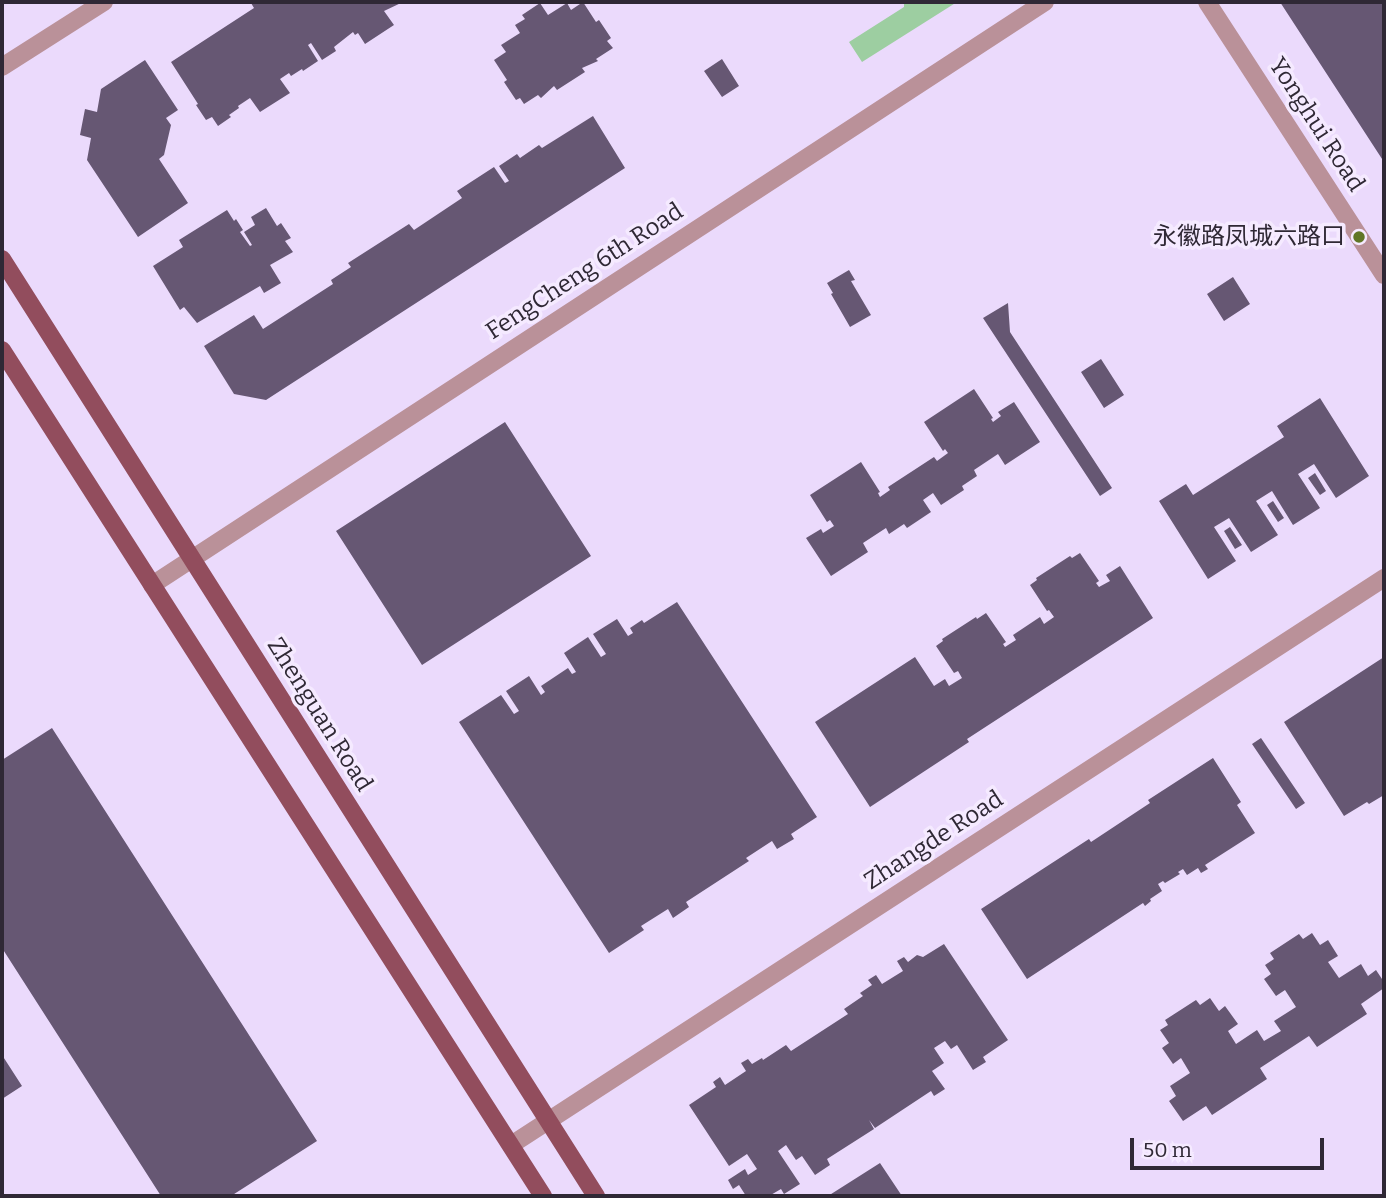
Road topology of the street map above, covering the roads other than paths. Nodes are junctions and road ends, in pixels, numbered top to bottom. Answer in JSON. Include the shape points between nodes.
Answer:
{"nodes":[{"id":1,"x":104,"y":2,"type":"edge"},
{"id":2,"x":1045,"y":2,"type":"edge"},
{"id":3,"x":1207,"y":2,"type":"edge"},
{"id":4,"x":2,"y":67,"type":"edge"},
{"id":5,"x":2,"y":259,"type":"edge"},
{"id":6,"x":1384,"y":275,"type":"edge"},
{"id":7,"x":2,"y":350,"type":"edge"},
{"id":8,"x":190,"y":558,"type":"junction"},
{"id":9,"x":1384,"y":578,"type":"edge"},
{"id":10,"x":152,"y":585,"type":"junction"},
{"id":11,"x":548,"y":1121,"type":"junction"},
{"id":12,"x":511,"y":1145,"type":"junction"},
{"id":13,"x":543,"y":1196,"type":"edge"},
{"id":14,"x":596,"y":1196,"type":"edge"}],
"edges":[{"from":1,"to":4,"type":"street"},
{"from":2,"to":8,"type":"street","name":"FengCheng 6th Road"},
{"from":3,"to":6,"type":"street","name":"Yonghui Road"},
{"from":5,"to":8,"type":"main road","name":"Zhenguan Road"},
{"from":7,"to":10,"type":"main road"},
{"from":8,"to":10,"type":"street","name":"FengCheng 6th Road"},
{"from":8,"to":11,"type":"main road","name":"Zhenguan Road"},
{"from":9,"to":11,"type":"street","name":"Zhangde Road"},
{"from":10,"to":12,"type":"main road"},
{"from":11,"to":12,"type":"street","name":"Zhangde Road"},
{"from":11,"to":14,"type":"main road","name":"Zhenguan Road"},
{"from":12,"to":13,"type":"main road"}]}
